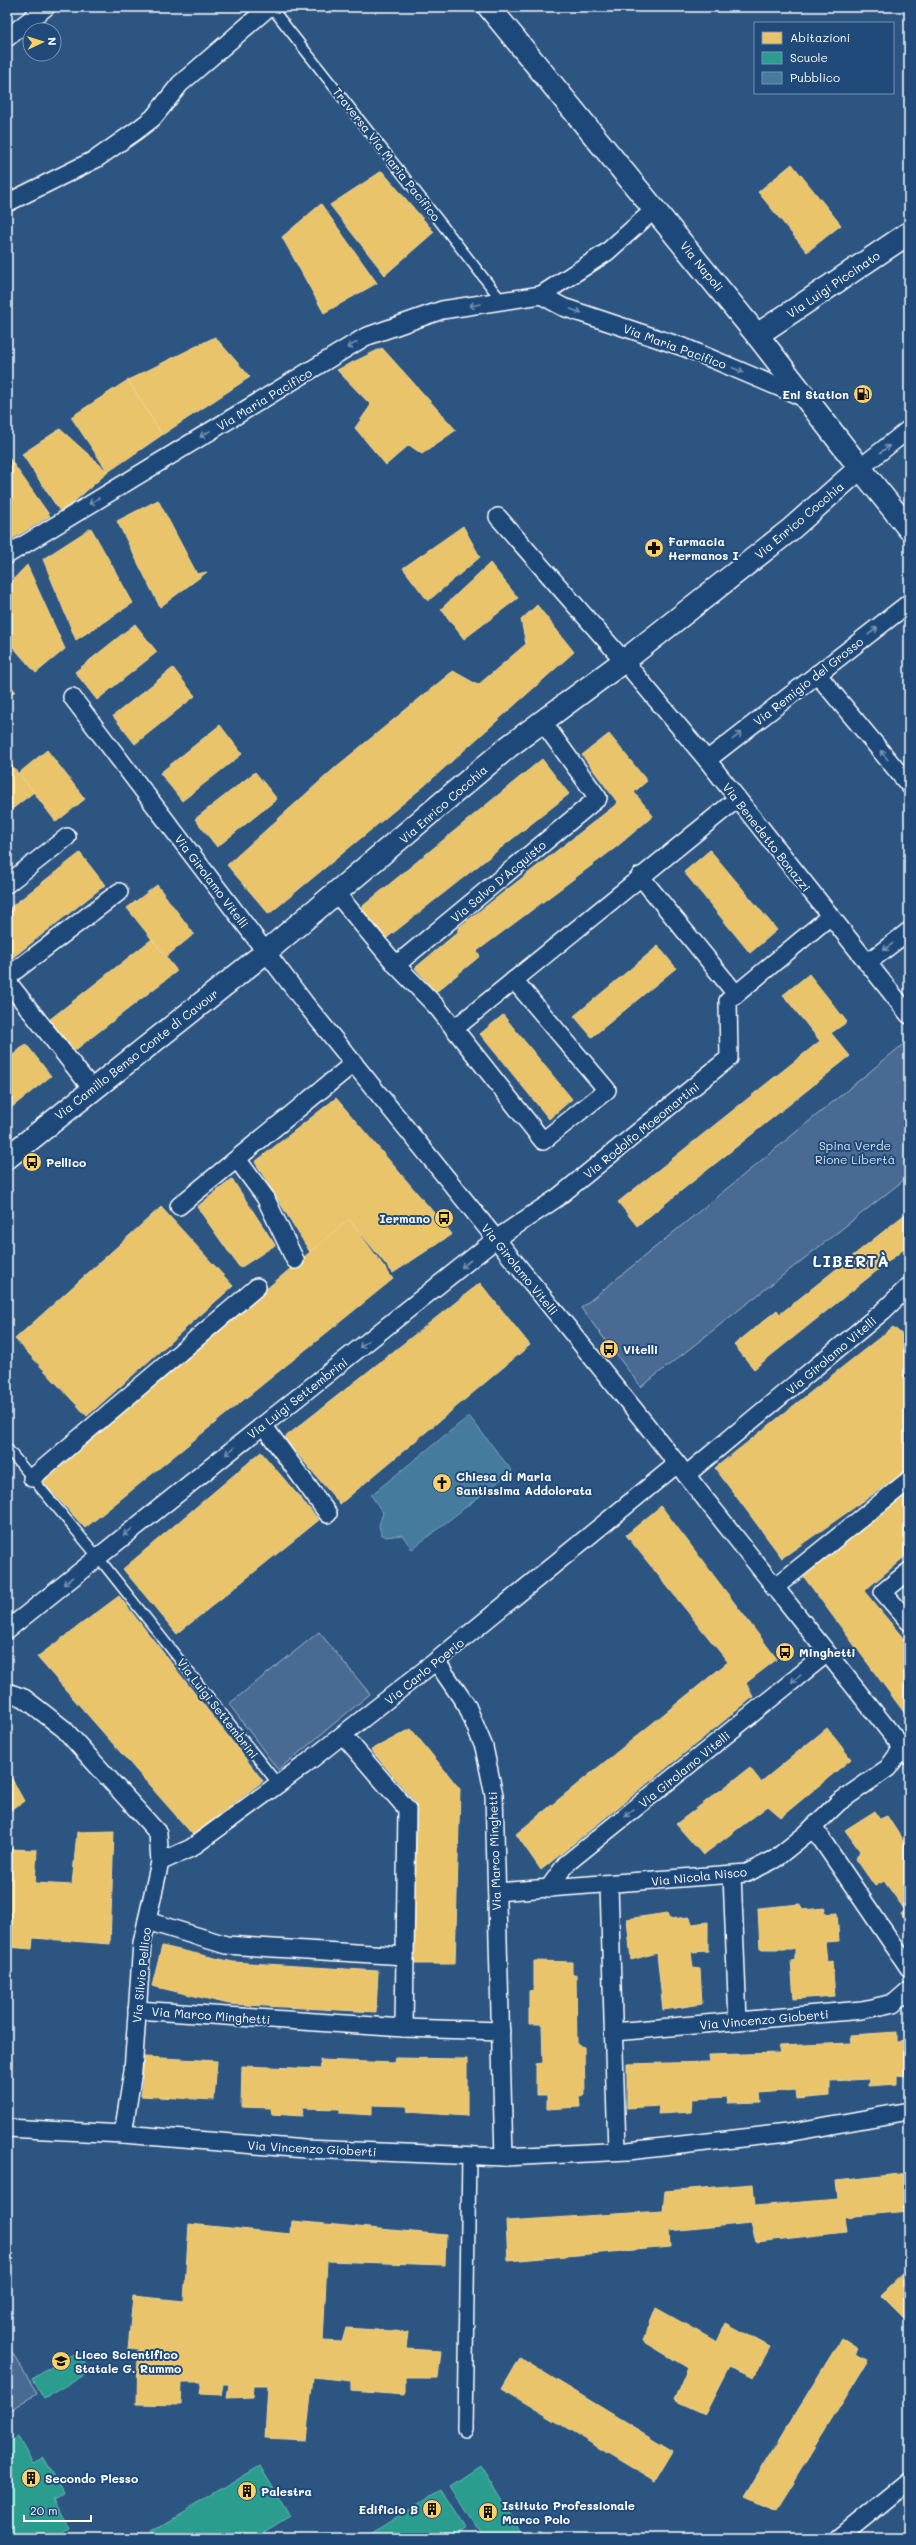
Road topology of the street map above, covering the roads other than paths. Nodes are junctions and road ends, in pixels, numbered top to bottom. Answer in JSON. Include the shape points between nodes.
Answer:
{"nodes":[{"id":1,"x":46,"y":7,"type":"edge"},
{"id":2,"x":270,"y":7,"type":"edge"},
{"id":3,"x":489,"y":7,"type":"edge"},
{"id":4,"x":7,"y":38,"type":"edge"},
{"id":5,"x":7,"y":203,"type":"edge"},
{"id":6,"x":656,"y":209,"type":"junction"},
{"id":7,"x":909,"y":233,"type":"edge"},
{"id":8,"x":541,"y":295,"type":"junction"},
{"id":9,"x":502,"y":301,"type":"junction"},
{"id":10,"x":757,"y":335,"type":"junction"},
{"id":11,"x":808,"y":400,"type":"junction"},
{"id":12,"x":909,"y":429,"type":"edge"},
{"id":13,"x":860,"y":468,"type":"junction"},
{"id":14,"x":498,"y":517,"type":"dead end"},
{"id":15,"x":909,"y":529,"type":"edge"},
{"id":16,"x":7,"y":555,"type":"edge"},
{"id":17,"x":909,"y":603,"type":"edge"},
{"id":18,"x":624,"y":661,"type":"junction"},
{"id":19,"x":817,"y":674,"type":"junction"},
{"id":20,"x":72,"y":697,"type":"dead end"},
{"id":21,"x":542,"y":721,"type":"junction"},
{"id":22,"x":707,"y":760,"type":"junction"},
{"id":23,"x":909,"y":785,"type":"edge"},
{"id":24,"x":737,"y":800,"type":"junction"},
{"id":25,"x":67,"y":837,"type":"dead end"},
{"id":26,"x":640,"y":876,"type":"junction"},
{"id":27,"x":7,"y":884,"type":"edge"},
{"id":28,"x":119,"y":892,"type":"dead end"},
{"id":29,"x":337,"y":894,"type":"junction"},
{"id":30,"x":829,"y":917,"type":"junction"},
{"id":31,"x":909,"y":931,"type":"edge"},
{"id":32,"x":266,"y":952,"type":"junction"},
{"id":33,"x":866,"y":963,"type":"junction"},
{"id":34,"x":396,"y":965,"type":"junction"},
{"id":35,"x":7,"y":977,"type":"edge"},
{"id":36,"x":514,"y":980,"type":"junction"},
{"id":37,"x":7,"y":981,"type":"edge"},
{"id":38,"x":736,"y":994,"type":"junction"},
{"id":39,"x":909,"y":1015,"type":"edge"},
{"id":40,"x":454,"y":1029,"type":"junction"},
{"id":41,"x":354,"y":1063,"type":"junction"},
{"id":42,"x":92,"y":1089,"type":"junction"},
{"id":43,"x":7,"y":1158,"type":"edge"},
{"id":44,"x":236,"y":1159,"type":"junction"},
{"id":45,"x":179,"y":1206,"type":"dead end"},
{"id":46,"x":496,"y":1239,"type":"junction"},
{"id":47,"x":295,"y":1260,"type":"dead end"},
{"id":48,"x":257,"y":1287,"type":"dead end"},
{"id":49,"x":907,"y":1292,"type":"edge"},
{"id":50,"x":262,"y":1425,"type":"junction"},
{"id":51,"x":7,"y":1448,"type":"edge"},
{"id":52,"x":681,"y":1470,"type":"junction"},
{"id":53,"x":32,"y":1478,"type":"junction"},
{"id":54,"x":909,"y":1480,"type":"edge"},
{"id":55,"x":328,"y":1514,"type":"dead end"},
{"id":56,"x":98,"y":1557,"type":"junction"},
{"id":57,"x":909,"y":1571,"type":"edge"},
{"id":58,"x":774,"y":1588,"type":"junction"},
{"id":59,"x":909,"y":1622,"type":"edge"},
{"id":60,"x":7,"y":1630,"type":"edge"},
{"id":61,"x":826,"y":1654,"type":"junction"},
{"id":62,"x":436,"y":1661,"type":"junction"},
{"id":63,"x":7,"y":1692,"type":"edge"},
{"id":64,"x":343,"y":1735,"type":"junction"},
{"id":65,"x":907,"y":1748,"type":"edge"},
{"id":66,"x":278,"y":1784,"type":"junction"},
{"id":67,"x":813,"y":1827,"type":"junction"},
{"id":68,"x":160,"y":1862,"type":"junction"},
{"id":69,"x":732,"y":1875,"type":"junction"},
{"id":70,"x":609,"y":1885,"type":"junction"},
{"id":71,"x":548,"y":1889,"type":"junction"},
{"id":72,"x":497,"y":1892,"type":"junction"},
{"id":73,"x":147,"y":1921,"type":"junction"},
{"id":74,"x":405,"y":1956,"type":"junction"},
{"id":75,"x":909,"y":1968,"type":"edge"},
{"id":76,"x":909,"y":1990,"type":"edge"},
{"id":77,"x":137,"y":2010,"type":"junction"},
{"id":78,"x":738,"y":2021,"type":"junction"},
{"id":79,"x":404,"y":2028,"type":"junction"},
{"id":80,"x":501,"y":2031,"type":"junction"},
{"id":81,"x":614,"y":2032,"type":"junction"},
{"id":82,"x":909,"y":2111,"type":"edge"},
{"id":83,"x":7,"y":2128,"type":"edge"},
{"id":84,"x":123,"y":2134,"type":"junction"},
{"id":85,"x":617,"y":2151,"type":"junction"},
{"id":86,"x":469,"y":2156,"type":"junction"},
{"id":87,"x":504,"y":2157,"type":"junction"},
{"id":88,"x":465,"y":2430,"type":"dead end"},
{"id":89,"x":909,"y":2481,"type":"edge"},
{"id":90,"x":839,"y":2538,"type":"edge"}],
"edges":[{"from":1,"to":4,"type":"street"},
{"from":2,"to":5,"type":"street","name":"Traversa Via Maria Pacifico","via":[[180,84],[153,118],[136,131],[96,159]]},
{"from":2,"to":9,"type":"lane","name":"Traversa Via Maria Pacifico"},
{"from":3,"to":6,"type":"main road","name":"Via Napoli"},
{"from":6,"to":8,"type":"street","name":"Via Maria Pacifico","via":[[607,252]]},
{"from":6,"to":10,"type":"main road","name":"Via Napoli"},
{"from":7,"to":10,"type":"main road","name":"Via Luigi Piccinato"},
{"from":8,"to":9,"type":"street","name":"Via Maria Pacifico"},
{"from":8,"to":11,"type":"street","name":"Via Maria Pacifico","one_way":true,"via":[[563,307],[686,348]]},
{"from":9,"to":16,"type":"street","name":"Via Maria Pacifico","one_way":true,"via":[[442,310],[365,337]]},
{"from":10,"to":11,"type":"main road","name":"Via Napoli"},
{"from":11,"to":13,"type":"main road","name":"Via Napoli"},
{"from":13,"to":12,"type":"street","one_way":true},
{"from":13,"to":15,"type":"main road","name":"Via Napoli"},
{"from":13,"to":18,"type":"main road","name":"Via Enrico Cocchia","via":[[790,530]]},
{"from":14,"to":18,"type":"street"},
{"from":19,"to":17,"type":"street","name":"Via Remigio del Grosso","one_way":true},
{"from":18,"to":21,"type":"main road","name":"Via Enrico Cocchia"},
{"from":18,"to":22,"type":"street","name":"Via Benedetto Bonazzi"},
{"from":22,"to":19,"type":"street","name":"Via Remigio del Grosso","one_way":true},
{"from":23,"to":19,"type":"street","one_way":true},
{"from":20,"to":32,"type":"street","name":"Via Girolamo Vitelli"},
{"from":21,"to":29,"type":"main road","name":"Via Enrico Cocchia"},
{"from":21,"to":34,"type":"street","name":"Via Salvo D'Acquisto","via":[[598,798]]},
{"from":22,"to":24,"type":"street","name":"Via Benedetto Bonazzi"},
{"from":24,"to":26,"type":"street"},
{"from":24,"to":30,"type":"street","name":"Via Benedetto Bonazzi"},
{"from":25,"to":27,"type":"street"},
{"from":26,"to":36,"type":"street"},
{"from":26,"to":38,"type":"street"},
{"from":28,"to":35,"type":"street"},
{"from":29,"to":32,"type":"main road","name":"Via Enrico Cocchia"},
{"from":29,"to":34,"type":"street"},
{"from":30,"to":33,"type":"street","name":"Via Benedetto Bonazzi"},
{"from":30,"to":38,"type":"street","name":"Via Rodolfo Moeomartini"},
{"from":31,"to":33,"type":"street","one_way":true},
{"from":32,"to":41,"type":"street","name":"Via Girolamo Vitelli"},
{"from":32,"to":42,"type":"main road","name":"Via Camillo Benso Conte di Cavour"},
{"from":33,"to":39,"type":"street","name":"Via Benedetto Bonazzi"},
{"from":34,"to":40,"type":"street","via":[[437,1007]]},
{"from":36,"to":40,"type":"street"},
{"from":36,"to":40,"type":"street","via":[[607,1090],[543,1141]]},
{"from":37,"to":42,"type":"street"},
{"from":38,"to":46,"type":"street","name":"Via Rodolfo Moeomartini","via":[[728,1001],[729,1058],[557,1198]]},
{"from":41,"to":44,"type":"street"},
{"from":41,"to":46,"type":"street","name":"Via Girolamo Vitelli"},
{"from":42,"to":43,"type":"main road","name":"Via Camillo Benso Conte di Cavour"},
{"from":44,"to":45,"type":"street"},
{"from":44,"to":47,"type":"street","via":[[265,1197]]},
{"from":46,"to":50,"type":"street","name":"Via Luigi Settembrini","one_way":true},
{"from":46,"to":52,"type":"street","name":"Via Girolamo Vitelli"},
{"from":48,"to":53,"type":"street"},
{"from":49,"to":52,"type":"street","name":"Via Girolamo Vitelli"},
{"from":50,"to":55,"type":"street"},
{"from":50,"to":56,"type":"street","name":"Via Luigi Settembrini","one_way":true},
{"from":51,"to":53,"type":"lane","name":"Via Luigi Settembrini"},
{"from":52,"to":58,"type":"street","name":"Via Girolamo Vitelli"},
{"from":52,"to":62,"type":"street","name":"Via Carlo Poerio"},
{"from":53,"to":56,"type":"lane","name":"Via Luigi Settembrini"},
{"from":54,"to":58,"type":"street"},
{"from":56,"to":60,"type":"street","name":"Via Luigi Settembrini","one_way":true},
{"from":56,"to":66,"type":"lane","name":"Via Luigi Settembrini"},
{"from":57,"to":59,"type":"street","via":[[883,1592]]},
{"from":58,"to":61,"type":"street","name":"Via Girolamo Vitelli"},
{"from":61,"to":65,"type":"street","name":"Via Girolamo Vitelli"},
{"from":61,"to":71,"type":"street","name":"Via Girolamo Vitelli","one_way":true,"via":[[566,1864]]},
{"from":62,"to":64,"type":"street","name":"Via Carlo Poerio"},
{"from":62,"to":72,"type":"street","name":"Via Marco Minghetti","via":[[467,1706],[484,1747],[494,1795]]},
{"from":63,"to":68,"type":"street","name":"Via Silvio Pellico","via":[[24,1698],[64,1729],[158,1833]]},
{"from":64,"to":66,"type":"street","name":"Via Carlo Poerio"},
{"from":64,"to":74,"type":"street","via":[[407,1809]]},
{"from":65,"to":67,"type":"street","name":"Via Nicola Nisco","via":[[888,1768],[839,1802]]},
{"from":66,"to":68,"type":"street","name":"Via Carlo Poerio","via":[[190,1848]]},
{"from":67,"to":69,"type":"street","name":"Via Nicola Nisco","via":[[774,1859],[747,1873]]},
{"from":67,"to":75,"type":"street"},
{"from":68,"to":73,"type":"street","name":"Via Silvio Pellico"},
{"from":69,"to":70,"type":"street","name":"Via Nicola Nisco"},
{"from":69,"to":78,"type":"street"},
{"from":70,"to":71,"type":"street","name":"Via Nicola Nisco"},
{"from":70,"to":81,"type":"street"},
{"from":71,"to":72,"type":"street","name":"Via Nicola Nisco"},
{"from":72,"to":80,"type":"street","name":"Via Marco Minghetti"},
{"from":73,"to":74,"type":"street","via":[[226,1945]]},
{"from":73,"to":77,"type":"street","name":"Via Silvio Pellico","via":[[142,1943]]},
{"from":74,"to":79,"type":"street"},
{"from":76,"to":78,"type":"street","name":"Via Vincenzo Gioberti","via":[[894,2003],[862,2010]]},
{"from":77,"to":79,"type":"street","name":"Via Marco Minghetti"},
{"from":77,"to":84,"type":"street","name":"Via Silvio Pellico","via":[[133,2071]]},
{"from":78,"to":81,"type":"street","name":"Via Vincenzo Gioberti"},
{"from":79,"to":80,"type":"street","name":"Via Marco Minghetti"},
{"from":80,"to":87,"type":"street","name":"Via Marco Minghetti"},
{"from":81,"to":85,"type":"street"},
{"from":82,"to":85,"type":"street","name":"Via Vincenzo Gioberti","via":[[787,2133]]},
{"from":83,"to":84,"type":"street","name":"Via Vincenzo Gioberti"},
{"from":84,"to":86,"type":"street","name":"Via Vincenzo Gioberti","via":[[305,2149]]},
{"from":85,"to":87,"type":"street","name":"Via Vincenzo Gioberti"},
{"from":86,"to":87,"type":"street","name":"Via Vincenzo Gioberti"},
{"from":86,"to":88,"type":"street"},
{"from":89,"to":90,"type":"street"}]}
